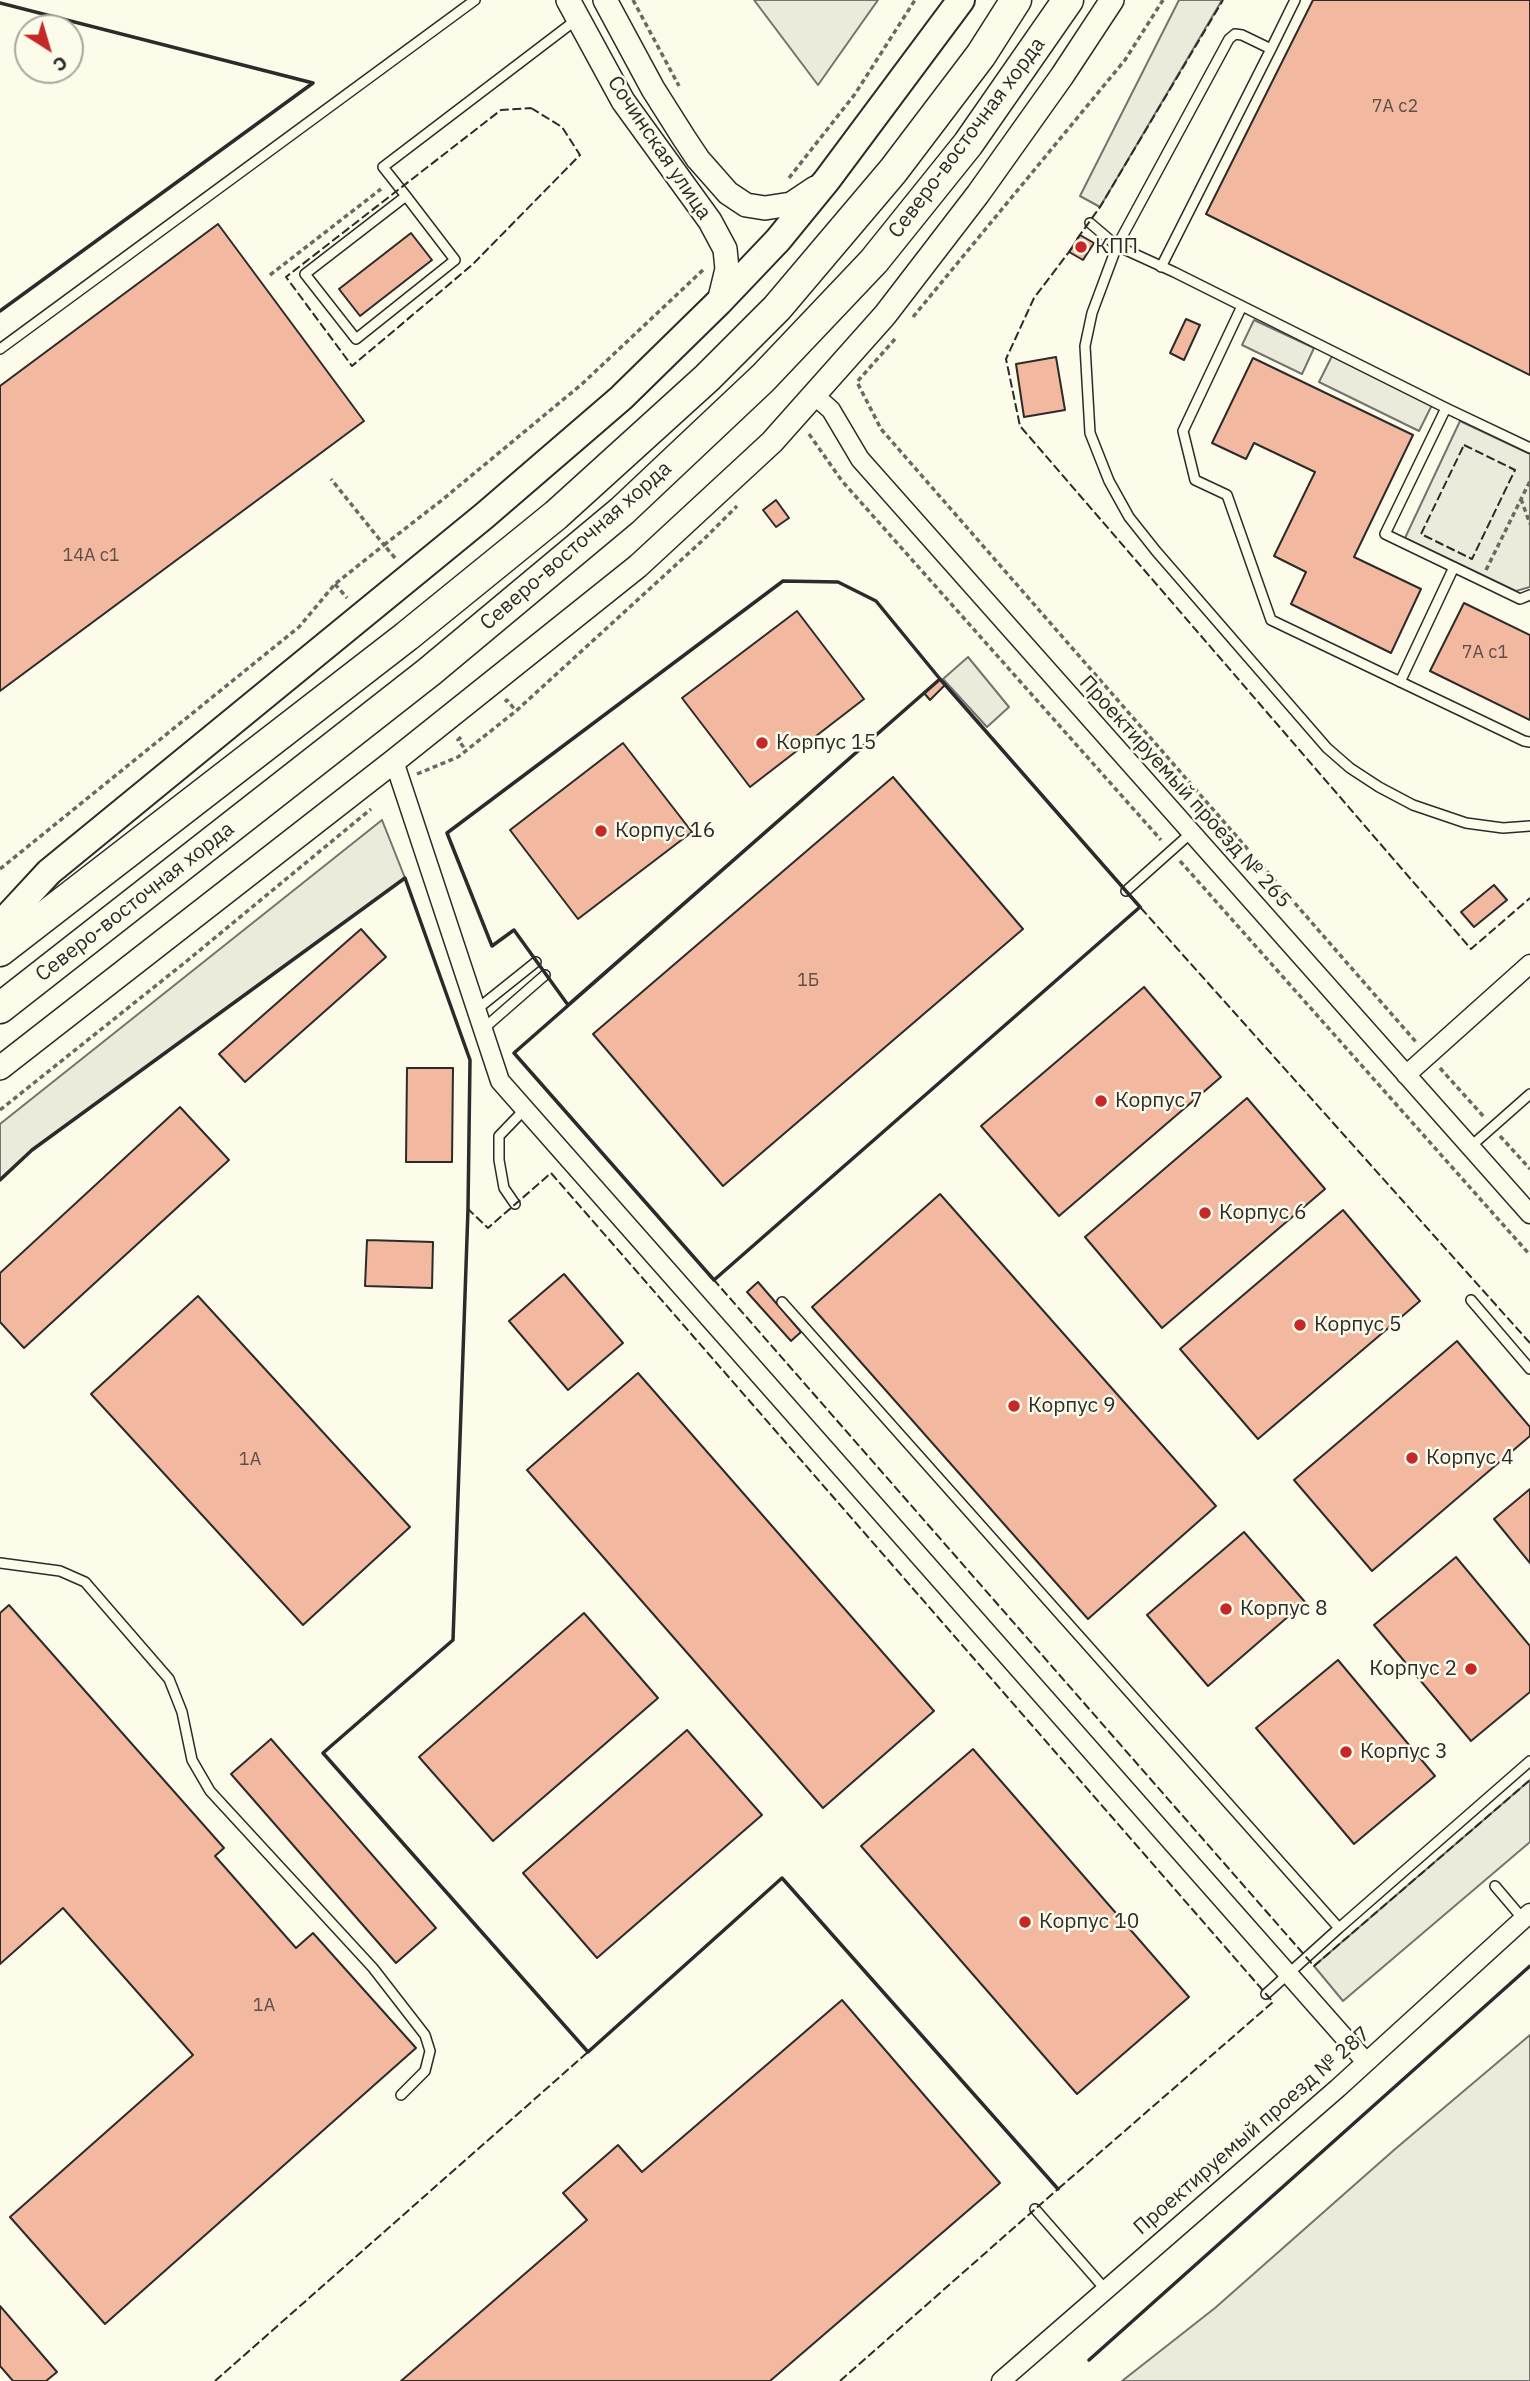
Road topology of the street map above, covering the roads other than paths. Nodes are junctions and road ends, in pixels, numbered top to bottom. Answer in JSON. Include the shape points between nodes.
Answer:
{"nodes":[{"id":1,"x":475,"y":0,"type":"edge"},
{"id":2,"x":605,"y":0,"type":"edge"},
{"id":3,"x":961,"y":0,"type":"edge"},
{"id":4,"x":1016,"y":0,"type":"edge"},
{"id":5,"x":1068,"y":0,"type":"edge"},
{"id":6,"x":1112,"y":0,"type":"edge"},
{"id":7,"x":1295,"y":0,"type":"edge"},
{"id":8,"x":573,"y":10,"type":"edge"},
{"id":9,"x":1271,"y":49,"type":"junction"},
{"id":10,"x":827,"y":180,"type":"junction"},
{"id":11,"x":405,"y":195,"type":"junction"},
{"id":12,"x":1090,"y":223,"type":"dead end"},
{"id":13,"x":1117,"y":246,"type":"junction"},
{"id":14,"x":1161,"y":267,"type":"junction"},
{"id":15,"x":719,"y":302,"type":"junction"},
{"id":16,"x":1242,"y":306,"type":"junction"},
{"id":17,"x":0,"y":349,"type":"edge"},
{"id":18,"x":813,"y":394,"type":"junction"},
{"id":19,"x":1446,"y":408,"type":"junction"},
{"id":20,"x":1530,"y":448,"type":"edge"},
{"id":21,"x":1454,"y":567,"type":"junction"},
{"id":22,"x":1530,"y":595,"type":"edge"},
{"id":23,"x":1400,"y":682,"type":"junction"},
{"id":24,"x":1530,"y":742,"type":"edge"},
{"id":25,"x":394,"y":761,"type":"junction"},
{"id":26,"x":1530,"y":826,"type":"edge"},
{"id":27,"x":1191,"y":833,"type":"junction"},
{"id":28,"x":1126,"y":891,"type":"dead end"},
{"id":29,"x":0,"y":925,"type":"edge"},
{"id":30,"x":0,"y":951,"type":"edge"},
{"id":31,"x":536,"y":961,"type":"dead end"},
{"id":32,"x":1530,"y":964,"type":"edge"},
{"id":33,"x":545,"y":975,"type":"dead end"},
{"id":34,"x":0,"y":1007,"type":"edge"},
{"id":35,"x":476,"y":1010,"type":"junction"},
{"id":36,"x":482,"y":1030,"type":"junction"},
{"id":37,"x":0,"y":1068,"type":"edge"},
{"id":38,"x":1406,"y":1075,"type":"junction"},
{"id":39,"x":1530,"y":1094,"type":"edge"},
{"id":40,"x":524,"y":1109,"type":"junction"},
{"id":41,"x":1470,"y":1147,"type":"junction"},
{"id":42,"x":515,"y":1204,"type":"dead end"},
{"id":43,"x":1530,"y":1214,"type":"edge"},
{"id":44,"x":1471,"y":1300,"type":"dead end"},
{"id":45,"x":782,"y":1302,"type":"dead end"},
{"id":46,"x":1530,"y":1369,"type":"edge"},
{"id":47,"x":0,"y":1563,"type":"edge"},
{"id":48,"x":1530,"y":1761,"type":"edge"},
{"id":49,"x":1494,"y":1886,"type":"dead end"},
{"id":50,"x":1527,"y":1916,"type":"edge"},
{"id":51,"x":1339,"y":1928,"type":"junction"},
{"id":52,"x":1290,"y":1974,"type":"junction"},
{"id":53,"x":1266,"y":1994,"type":"dead end"},
{"id":54,"x":1366,"y":2062,"type":"junction"},
{"id":55,"x":401,"y":2095,"type":"dead end"},
{"id":56,"x":1035,"y":2209,"type":"dead end"},
{"id":57,"x":1105,"y":2289,"type":"junction"},
{"id":58,"x":1001,"y":2381,"type":"edge"}],
"edges":[{"from":1,"to":17,"type":"lane"},
{"from":2,"to":10,"type":"street","name":"Сочинская улица","via":[[653,89],[698,159],[727,193],[746,205],[765,208],[791,204]]},
{"from":3,"to":10,"type":"main road"},
{"from":4,"to":30,"type":"highway","name":"Северо-восточная хорда","via":[[981,55],[893,172],[777,308],[707,378],[556,515],[407,636]]},
{"from":5,"to":34,"type":"highway","name":"Северо-восточная хорда","via":[[968,144],[874,261],[743,397],[622,511],[440,664]]},
{"from":6,"to":18,"type":"street","via":[[978,194],[885,315]]},
{"from":7,"to":9,"type":"lane"},
{"from":8,"to":11,"type":"lane","via":[[383,167]]},
{"from":8,"to":15,"type":"street","name":"Сочинская улица","via":[[623,101],[710,221],[725,249],[727,268]]},
{"from":9,"to":13,"type":"lane","via":[[1242,35],[1229,39]]},
{"from":9,"to":14,"type":"lane"},
{"from":10,"to":15,"type":"main road"},
{"from":11,"to":11,"type":"lane","via":[[455,260],[356,339],[305,274]]},
{"from":12,"to":13,"type":"lane"},
{"from":13,"to":14,"type":"lane"},
{"from":13,"to":26,"type":"lane","via":[[1092,313],[1085,346],[1086,378],[1090,433],[1129,517],[1327,748],[1350,768],[1413,805],[1466,823]]},
{"from":14,"to":16,"type":"lane"},
{"from":15,"to":29,"type":"main road","via":[[621,398],[49,872]]},
{"from":16,"to":19,"type":"lane"},
{"from":16,"to":23,"type":"lane","via":[[1183,431],[1195,480],[1227,495],[1271,620]]},
{"from":18,"to":25,"type":"street","via":[[772,442],[638,566]]},
{"from":18,"to":27,"type":"street","name":"Проектируемый проезд № 265","via":[[831,410],[860,459]]},
{"from":19,"to":20,"type":"lane"},
{"from":19,"to":21,"type":"lane","via":[[1385,534]]},
{"from":21,"to":22,"type":"lane","via":[[1520,599]]},
{"from":21,"to":23,"type":"lane"},
{"from":23,"to":24,"type":"lane"},
{"from":25,"to":35,"type":"street"},
{"from":25,"to":37,"type":"street"},
{"from":27,"to":28,"type":"lane"},
{"from":27,"to":38,"type":"street","name":"Проектируемый проезд № 265"},
{"from":31,"to":35,"type":"lane"},
{"from":32,"to":38,"type":"street"},
{"from":33,"to":36,"type":"lane"},
{"from":35,"to":36,"type":"street"},
{"from":36,"to":40,"type":"street","via":[[500,1081]]},
{"from":38,"to":41,"type":"street","name":"Проектируемый проезд № 265"},
{"from":39,"to":41,"type":"lane"},
{"from":40,"to":42,"type":"lane","via":[[499,1136],[504,1188]]},
{"from":40,"to":52,"type":"street"},
{"from":41,"to":43,"type":"street","name":"Проектируемый проезд № 265"},
{"from":44,"to":46,"type":"lane"},
{"from":45,"to":51,"type":"lane"},
{"from":47,"to":55,"type":"lane","via":[[60,1571],[85,1582],[169,1679],[192,1760],[210,1791],[373,1968],[425,2035],[430,2051],[425,2071]]},
{"from":48,"to":51,"type":"lane"},
{"from":49,"to":50,"type":"lane"},
{"from":50,"to":54,"type":"street","name":"Проектируемый проезд № 287"},
{"from":51,"to":52,"type":"lane"},
{"from":52,"to":53,"type":"lane"},
{"from":52,"to":54,"type":"street"},
{"from":54,"to":57,"type":"street","name":"Проектируемый проезд № 287"},
{"from":56,"to":57,"type":"lane"},
{"from":57,"to":58,"type":"street","name":"Проектируемый проезд № 287"}]}
